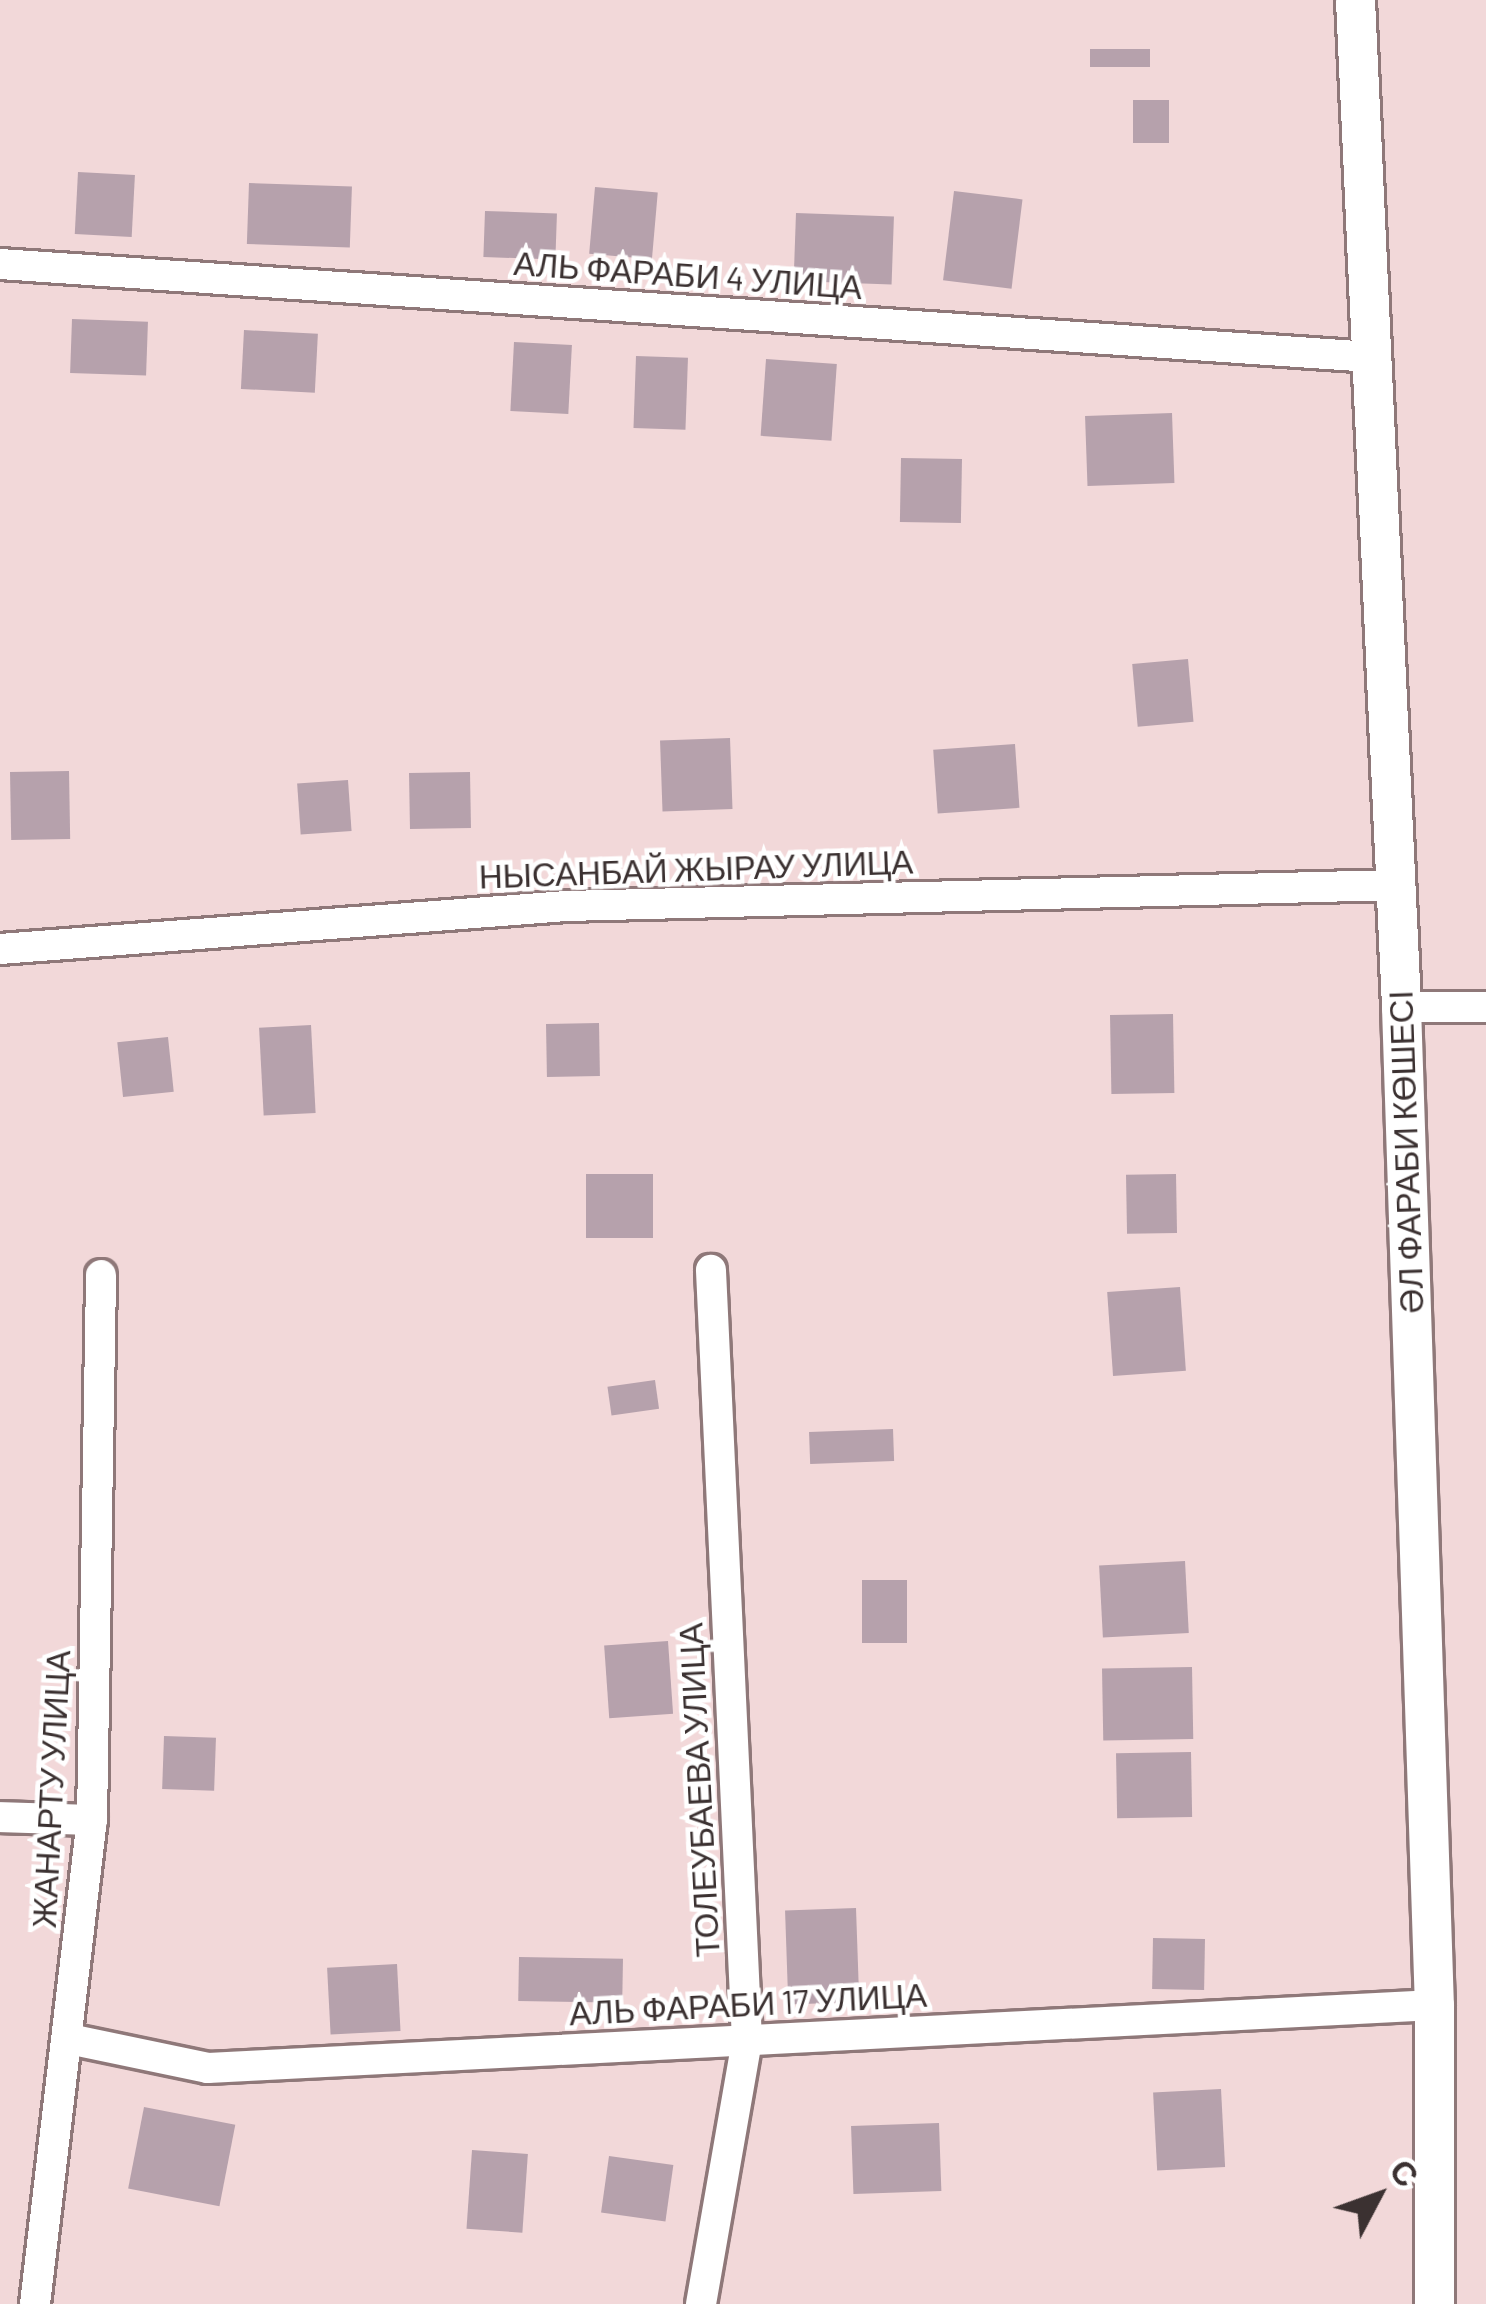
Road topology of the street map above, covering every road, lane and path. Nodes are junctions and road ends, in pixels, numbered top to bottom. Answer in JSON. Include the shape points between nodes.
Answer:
{"nodes":[{"id":1,"x":1355,"y":0,"type":"edge"},
{"id":2,"x":0,"y":264,"type":"edge"},
{"id":3,"x":1372,"y":357,"type":"junction"},
{"id":4,"x":1395,"y":885,"type":"junction"},
{"id":5,"x":0,"y":949,"type":"edge"},
{"id":6,"x":1401,"y":1006,"type":"junction"},
{"id":7,"x":1486,"y":1007,"type":"edge"},
{"id":8,"x":711,"y":1270,"type":"dead end"},
{"id":9,"x":101,"y":1275,"type":"dead end"},
{"id":10,"x":0,"y":1817,"type":"edge"},
{"id":11,"x":92,"y":1820,"type":"junction"},
{"id":12,"x":1434,"y":2005,"type":"junction"},
{"id":13,"x":68,"y":2039,"type":"junction"},
{"id":14,"x":747,"y":2040,"type":"junction"},
{"id":15,"x":35,"y":2304,"type":"edge"},
{"id":16,"x":701,"y":2304,"type":"edge"},
{"id":17,"x":1434,"y":2304,"type":"edge"}],
"edges":[{"from":1,"to":3,"type":"street","name":"ӘЛ ФАРАБИ КӨШЕСІ"},
{"from":2,"to":3,"type":"street","name":"АЛЬ ФАРАБИ 4 УЛИЦА"},
{"from":3,"to":4,"type":"street","name":"ӘЛ ФАРАБИ КӨШЕСІ"},
{"from":4,"to":5,"type":"street","name":"НЫСАНБАЙ ЖЫРАУ УЛИЦА","via":[[568,905]]},
{"from":4,"to":6,"type":"street","name":"ӘЛ ФАРАБИ КӨШЕСІ"},
{"from":6,"to":7,"type":"street"},
{"from":6,"to":12,"type":"street","name":"ӘЛ ФАРАБИ КӨШЕСІ"},
{"from":8,"to":14,"type":"street","name":"ТОЛЕУБАЕВА УЛИЦА"},
{"from":9,"to":11,"type":"street","name":"ЖАНАРТУ УЛИЦА"},
{"from":10,"to":11,"type":"street"},
{"from":11,"to":13,"type":"street","name":"ЖАНАРТУ УЛИЦА"},
{"from":12,"to":14,"type":"street","name":"АЛЬ ФАРАБИ 17 УЛИЦА"},
{"from":12,"to":17,"type":"street","name":"ӘЛ ФАРАБИ КӨШЕСІ"},
{"from":13,"to":14,"type":"street","name":"АЛЬ ФАРАБИ 17 УЛИЦА","via":[[208,2068]]},
{"from":13,"to":15,"type":"street","name":"ЖАНАРТУ УЛИЦА"},
{"from":14,"to":16,"type":"street","name":"ТОЛЕУБАЕВА УЛИЦА"}]}
